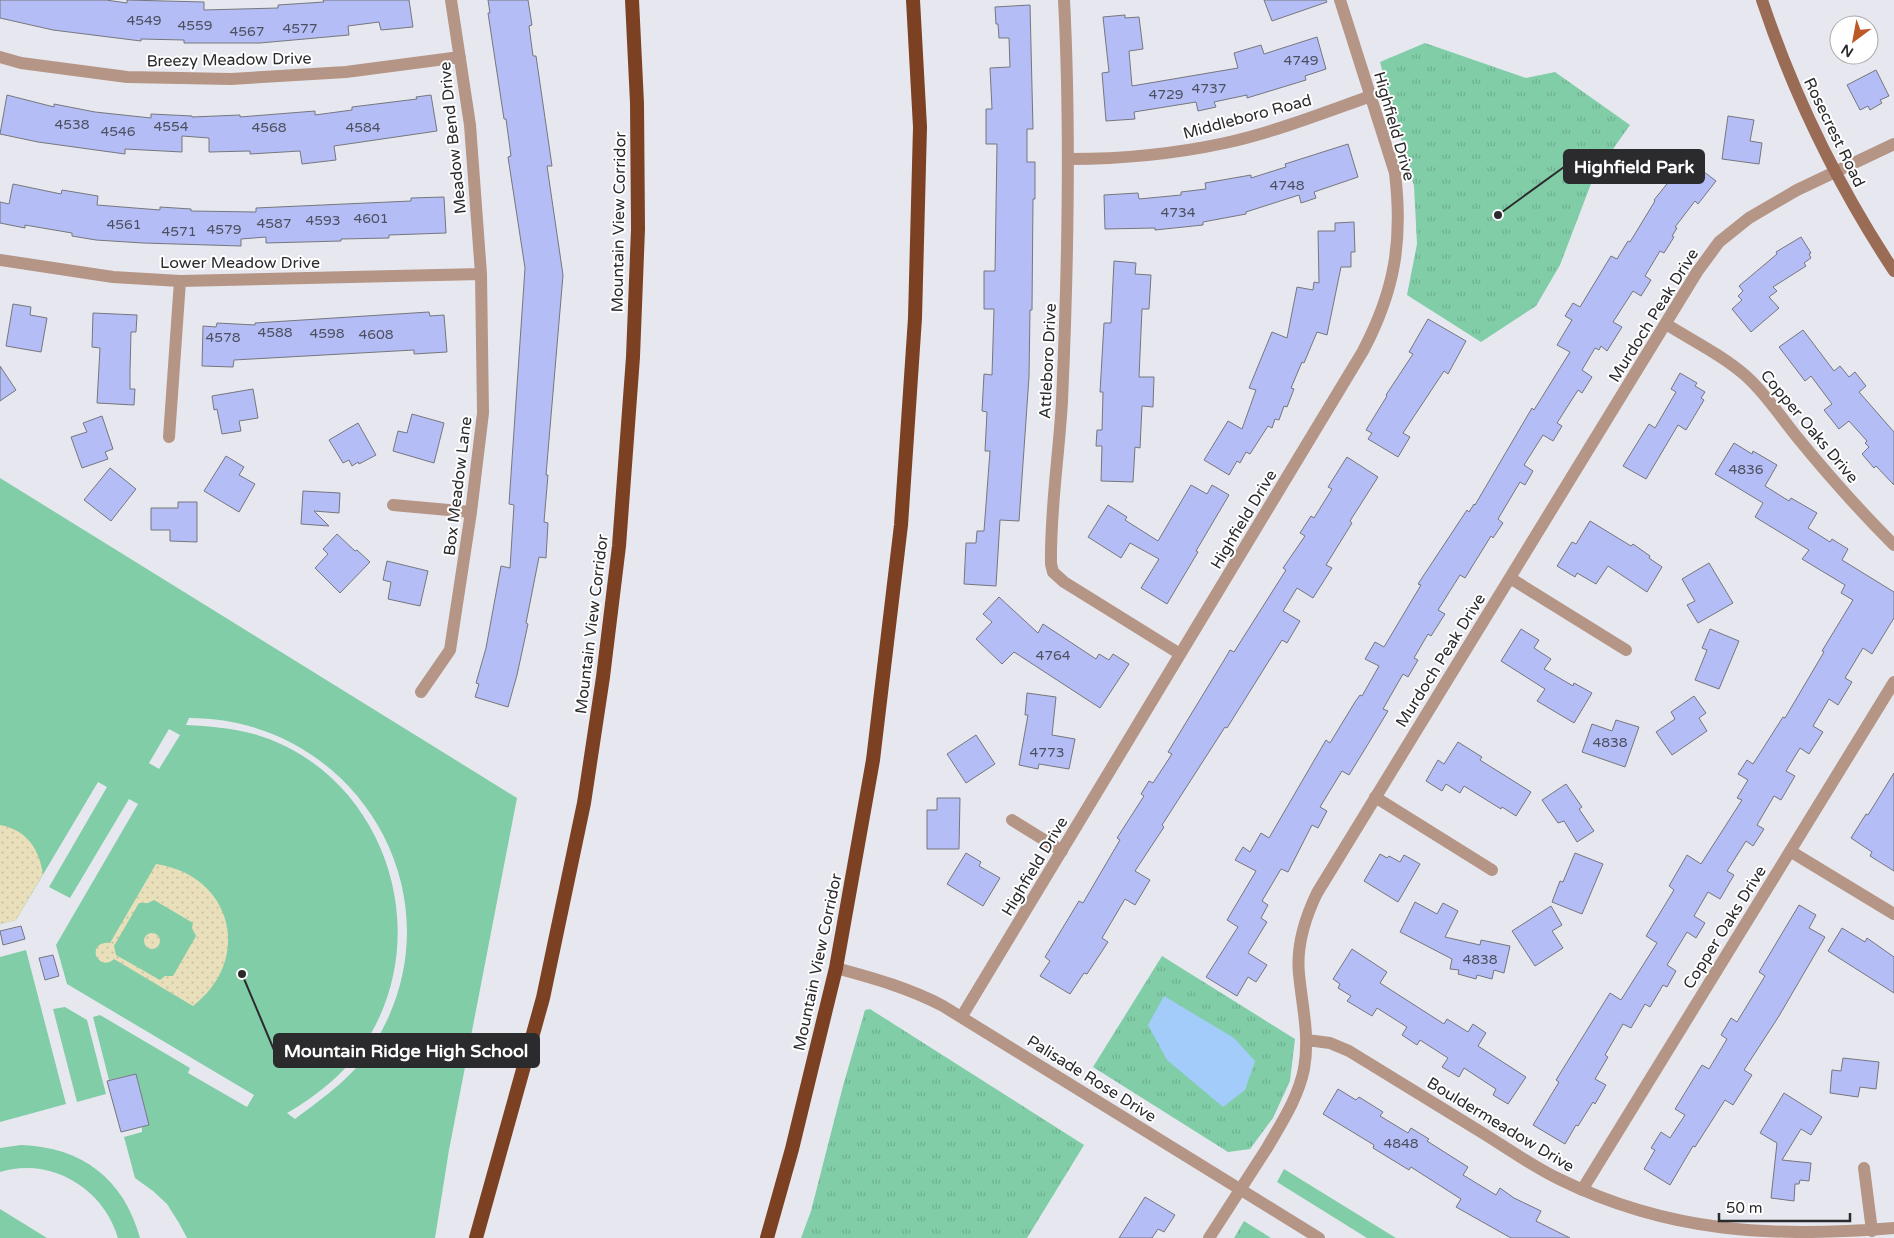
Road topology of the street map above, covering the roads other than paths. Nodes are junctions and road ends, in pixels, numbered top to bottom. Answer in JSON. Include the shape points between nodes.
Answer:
{"nodes":[{"id":1,"x":452,"y":0,"type":"edge"},
{"id":2,"x":632,"y":0,"type":"edge"},
{"id":3,"x":913,"y":0,"type":"edge"},
{"id":4,"x":1064,"y":0,"type":"edge"},
{"id":5,"x":1340,"y":0,"type":"edge"},
{"id":6,"x":1762,"y":0,"type":"edge"},
{"id":7,"x":0,"y":57,"type":"edge"},
{"id":8,"x":460,"y":57,"type":"junction"},
{"id":9,"x":1371,"y":96,"type":"junction"},
{"id":10,"x":1894,"y":144,"type":"edge"},
{"id":11,"x":1069,"y":159,"type":"junction"},
{"id":12,"x":1835,"y":173,"type":"junction"},
{"id":13,"x":0,"y":260,"type":"edge"},
{"id":14,"x":1894,"y":270,"type":"edge"},
{"id":15,"x":481,"y":274,"type":"junction"},
{"id":16,"x":180,"y":281,"type":"junction"},
{"id":17,"x":1666,"y":324,"type":"junction"},
{"id":18,"x":169,"y":437,"type":"dead end"},
{"id":19,"x":393,"y":505,"type":"dead end"},
{"id":20,"x":471,"y":512,"type":"junction"},
{"id":21,"x":1894,"y":545,"type":"edge"},
{"id":22,"x":1510,"y":578,"type":"junction"},
{"id":23,"x":1626,"y":650,"type":"dead end"},
{"id":24,"x":1180,"y":654,"type":"junction"},
{"id":25,"x":1894,"y":682,"type":"edge"},
{"id":26,"x":421,"y":692,"type":"dead end"},
{"id":27,"x":1375,"y":798,"type":"junction"},
{"id":28,"x":1012,"y":820,"type":"dead end"},
{"id":29,"x":1062,"y":851,"type":"junction"},
{"id":30,"x":1790,"y":851,"type":"junction"},
{"id":31,"x":1492,"y":870,"type":"dead end"},
{"id":32,"x":1894,"y":914,"type":"edge"},
{"id":33,"x":836,"y":968,"type":"junction"},
{"id":34,"x":962,"y":1016,"type":"junction"},
{"id":35,"x":1307,"y":1040,"type":"junction"},
{"id":36,"x":1864,"y":1168,"type":"dead end"},
{"id":37,"x":1241,"y":1190,"type":"junction"},
{"id":38,"x":1582,"y":1190,"type":"junction"},
{"id":39,"x":1894,"y":1228,"type":"edge"},
{"id":40,"x":1872,"y":1231,"type":"junction"},
{"id":41,"x":476,"y":1238,"type":"edge"},
{"id":42,"x":767,"y":1238,"type":"edge"},
{"id":43,"x":1209,"y":1238,"type":"edge"},
{"id":44,"x":1319,"y":1238,"type":"edge"}],
"edges":[{"from":1,"to":8,"type":"street","name":"Meadow Bend Drive"},
{"from":2,"to":41,"type":"highway","name":"Mountain View Corridor","via":[[638,219],[633,357],[619,546],[603,677],[584,803],[543,998]]},
{"from":3,"to":33,"type":"highway","name":"Mountain View Corridor","via":[[919,137],[915,318],[901,525],[873,760]]},
{"from":4,"to":11,"type":"street","name":"Attleboro Drive"},
{"from":5,"to":9,"type":"street","name":"Highfield Drive"},
{"from":6,"to":12,"type":"main road","name":"Rosecrest Road","via":[[1789,73]]},
{"from":7,"to":8,"type":"street","name":"Breezy Meadow Drive","via":[[21,63],[127,77],[222,78],[346,72]]},
{"from":8,"to":15,"type":"street","name":"Meadow Bend Drive","via":[[470,125]]},
{"from":9,"to":11,"type":"street","name":"Middleboro Road","via":[[1227,142],[1145,156]]},
{"from":9,"to":24,"type":"street","name":"Highfield Drive","via":[[1395,173],[1398,198],[1397,250],[1386,302],[1363,350]]},
{"from":10,"to":12,"type":"street","name":"Murdoch Peak Drive"},
{"from":11,"to":24,"type":"street","name":"Attleboro Drive","via":[[1061,418],[1051,546],[1053,572]]},
{"from":12,"to":14,"type":"main road","name":"Rosecrest Road"},
{"from":12,"to":17,"type":"street","name":"Murdoch Peak Drive","via":[[1797,190],[1728,234],[1704,262]]},
{"from":13,"to":16,"type":"street","name":"Lower Meadow Drive","via":[[113,277]]},
{"from":15,"to":16,"type":"street","name":"Lower Meadow Drive"},
{"from":15,"to":20,"type":"street","name":"Box Meadow Lane","via":[[483,413]]},
{"from":16,"to":18,"type":"street"},
{"from":17,"to":21,"type":"street","name":"Copper Oaks Drive","via":[[1746,376],[1847,496]]},
{"from":17,"to":22,"type":"street","name":"Murdoch Peak Drive"},
{"from":19,"to":20,"type":"street"},
{"from":20,"to":26,"type":"street","name":"Box Meadow Lane","via":[[450,650]]},
{"from":22,"to":23,"type":"street"},
{"from":22,"to":27,"type":"street","name":"Murdoch Peak Drive"},
{"from":24,"to":29,"type":"street","name":"Highfield Drive"},
{"from":25,"to":30,"type":"street","name":"Copper Oaks Drive"},
{"from":27,"to":31,"type":"street"},
{"from":27,"to":35,"type":"street","name":"Murdoch Peak Drive","via":[[1317,893],[1304,923],[1298,972]]},
{"from":28,"to":29,"type":"street"},
{"from":29,"to":34,"type":"street","name":"Highfield Drive"},
{"from":30,"to":32,"type":"street"},
{"from":30,"to":38,"type":"street","name":"Copper Oaks Drive"},
{"from":33,"to":34,"type":"street","name":"Palisade Rose Drive","via":[[909,989]]},
{"from":33,"to":42,"type":"highway","name":"Mountain View Corridor"},
{"from":34,"to":37,"type":"street","name":"Palisade Rose Drive"},
{"from":35,"to":37,"type":"street","name":"Murdoch Peak Drive","via":[[1304,1067],[1295,1097]]},
{"from":35,"to":38,"type":"street","name":"Bouldermeadow Drive","via":[[1330,1043],[1349,1051],[1542,1170]]},
{"from":36,"to":40,"type":"street"},
{"from":37,"to":43,"type":"street","name":"Murdoch Peak Drive"},
{"from":37,"to":44,"type":"street","name":"Palisade Rose Drive"},
{"from":38,"to":40,"type":"street","name":"Bouldermeadow Drive","via":[[1652,1215],[1727,1231],[1802,1236]]},
{"from":39,"to":40,"type":"street","name":"Bouldermeadow Drive"}]}
